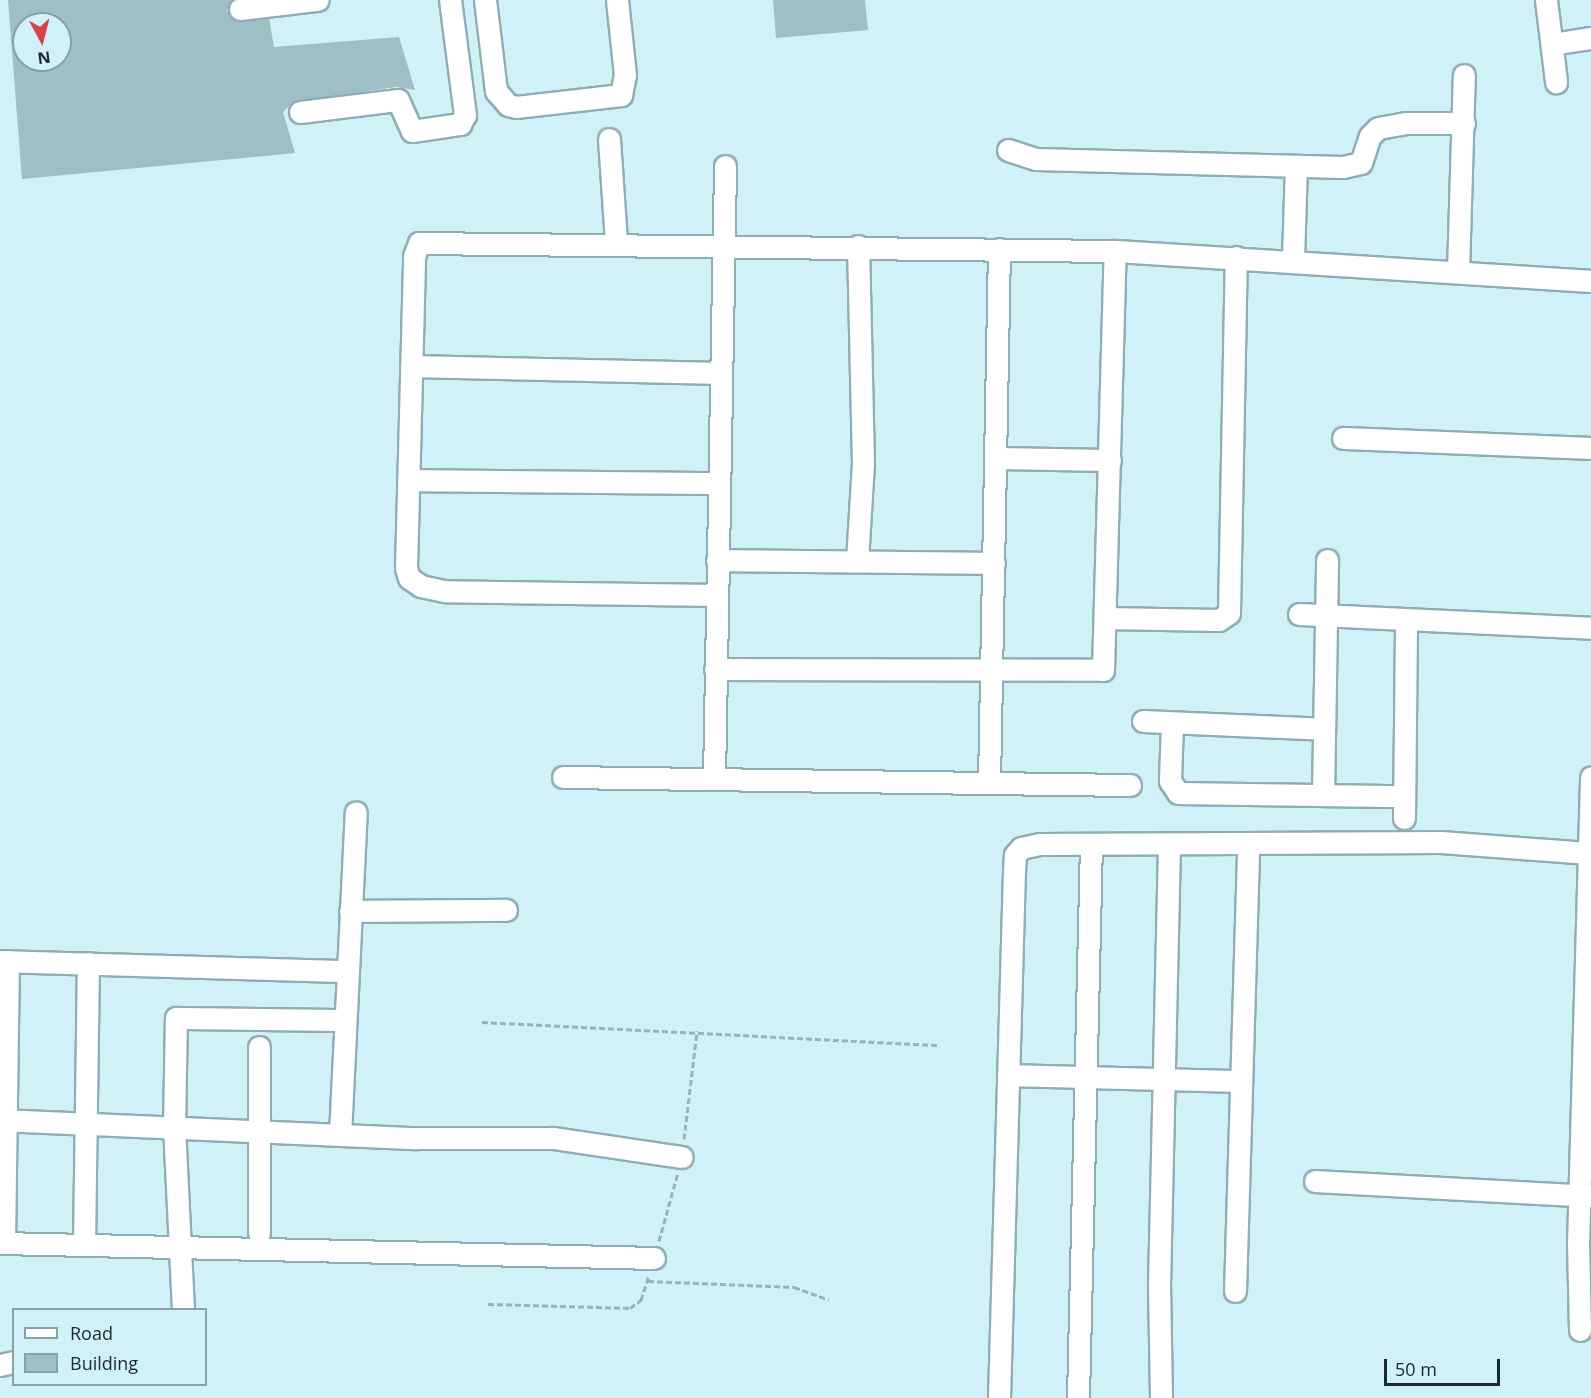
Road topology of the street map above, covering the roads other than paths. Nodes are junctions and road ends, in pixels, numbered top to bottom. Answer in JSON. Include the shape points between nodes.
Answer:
{"nodes":[{"id":1,"x":317,"y":0,"type":"edge"},
{"id":2,"x":450,"y":0,"type":"edge"},
{"id":3,"x":485,"y":0,"type":"edge"},
{"id":4,"x":617,"y":0,"type":"edge"},
{"id":5,"x":1546,"y":0,"type":"edge"},
{"id":6,"x":283,"y":2,"type":"edge"},
{"id":7,"x":240,"y":9,"type":"dead end"},
{"id":8,"x":1591,"y":38,"type":"edge"},
{"id":9,"x":1552,"y":44,"type":"junction"},
{"id":10,"x":1464,"y":75,"type":"dead end"},
{"id":11,"x":1556,"y":82,"type":"dead end"},
{"id":12,"x":300,"y":112,"type":"dead end"},
{"id":13,"x":1464,"y":123,"type":"junction"},
{"id":14,"x":609,"y":139,"type":"dead end"},
{"id":15,"x":1008,"y":150,"type":"dead end"},
{"id":16,"x":725,"y":166,"type":"dead end"},
{"id":17,"x":1296,"y":166,"type":"junction"},
{"id":18,"x":616,"y":243,"type":"junction"},
{"id":19,"x":724,"y":244,"type":"junction"},
{"id":20,"x":858,"y":246,"type":"junction"},
{"id":21,"x":999,"y":249,"type":"junction"},
{"id":22,"x":1115,"y":251,"type":"junction"},
{"id":23,"x":1236,"y":257,"type":"junction"},
{"id":24,"x":1293,"y":260,"type":"junction"},
{"id":25,"x":1458,"y":272,"type":"junction"},
{"id":26,"x":1591,"y":281,"type":"edge"},
{"id":27,"x":411,"y":366,"type":"junction"},
{"id":28,"x":722,"y":373,"type":"junction"},
{"id":29,"x":1343,"y":438,"type":"dead end"},
{"id":30,"x":1591,"y":448,"type":"edge"},
{"id":31,"x":996,"y":458,"type":"junction"},
{"id":32,"x":1110,"y":460,"type":"junction"},
{"id":33,"x":408,"y":480,"type":"junction"},
{"id":34,"x":719,"y":483,"type":"junction"},
{"id":35,"x":717,"y":560,"type":"junction"},
{"id":36,"x":1327,"y":560,"type":"dead end"},
{"id":37,"x":857,"y":561,"type":"junction"},
{"id":38,"x":994,"y":563,"type":"junction"},
{"id":39,"x":716,"y":595,"type":"junction"},
{"id":40,"x":1299,"y":614,"type":"dead end"},
{"id":41,"x":1326,"y":615,"type":"junction"},
{"id":42,"x":1106,"y":618,"type":"junction"},
{"id":43,"x":1406,"y":619,"type":"junction"},
{"id":44,"x":1591,"y":628,"type":"edge"},
{"id":45,"x":715,"y":669,"type":"junction"},
{"id":46,"x":992,"y":671,"type":"junction"},
{"id":47,"x":1143,"y":721,"type":"dead end"},
{"id":48,"x":1172,"y":723,"type":"junction"},
{"id":49,"x":1323,"y":729,"type":"junction"},
{"id":50,"x":563,"y":777,"type":"dead end"},
{"id":51,"x":1591,"y":777,"type":"edge"},
{"id":52,"x":714,"y":779,"type":"junction"},
{"id":53,"x":989,"y":783,"type":"junction"},
{"id":54,"x":1130,"y":785,"type":"dead end"},
{"id":55,"x":1323,"y":795,"type":"junction"},
{"id":56,"x":1404,"y":796,"type":"junction"},
{"id":57,"x":356,"y":812,"type":"dead end"},
{"id":58,"x":1404,"y":818,"type":"dead end"},
{"id":59,"x":1092,"y":844,"type":"junction"},
{"id":60,"x":1169,"y":845,"type":"junction"},
{"id":61,"x":1248,"y":845,"type":"junction"},
{"id":62,"x":1589,"y":862,"type":"edge"},
{"id":63,"x":506,"y":910,"type":"dead end"},
{"id":64,"x":350,"y":912,"type":"junction"},
{"id":65,"x":4,"y":961,"type":"edge"},
{"id":66,"x":88,"y":963,"type":"junction"},
{"id":67,"x":1588,"y":968,"type":"edge"},
{"id":68,"x":347,"y":971,"type":"junction"},
{"id":69,"x":345,"y":1020,"type":"junction"},
{"id":70,"x":259,"y":1047,"type":"dead end"},
{"id":71,"x":1008,"y":1075,"type":"junction"},
{"id":72,"x":1085,"y":1077,"type":"junction"},
{"id":73,"x":1164,"y":1079,"type":"junction"},
{"id":74,"x":1241,"y":1081,"type":"junction"},
{"id":75,"x":2,"y":1120,"type":"edge"},
{"id":76,"x":86,"y":1124,"type":"junction"},
{"id":77,"x":174,"y":1128,"type":"junction"},
{"id":78,"x":257,"y":1131,"type":"junction"},
{"id":79,"x":340,"y":1135,"type":"junction"},
{"id":80,"x":682,"y":1157,"type":"road end"},
{"id":81,"x":1315,"y":1181,"type":"dead end"},
{"id":82,"x":1585,"y":1196,"type":"edge"},
{"id":83,"x":259,"y":1233,"type":"dead end"},
{"id":84,"x":2,"y":1243,"type":"edge"},
{"id":85,"x":84,"y":1245,"type":"junction"},
{"id":86,"x":178,"y":1246,"type":"junction"},
{"id":87,"x":654,"y":1258,"type":"road end"},
{"id":88,"x":1235,"y":1291,"type":"dead end"},
{"id":89,"x":183,"y":1308,"type":"edge"},
{"id":90,"x":1580,"y":1330,"type":"dead end"},
{"id":91,"x":999,"y":1398,"type":"edge"},
{"id":92,"x":1078,"y":1398,"type":"edge"},
{"id":93,"x":1161,"y":1398,"type":"edge"}],
"edges":[{"from":1,"to":6,"type":"street"},
{"from":2,"to":12,"type":"street","via":[[465,115],[460,124],[412,131],[398,100]]},
{"from":3,"to":4,"type":"street","via":[[496,91],[516,108],[621,95],[625,75]]},
{"from":5,"to":9,"type":"street"},
{"from":6,"to":7,"type":"street"},
{"from":8,"to":9,"type":"street"},
{"from":9,"to":11,"type":"street"},
{"from":10,"to":13,"type":"street"},
{"from":13,"to":17,"type":"street","via":[[1389,124],[1370,136],[1361,163]]},
{"from":13,"to":25,"type":"street"},
{"from":14,"to":18,"type":"street"},
{"from":15,"to":17,"type":"street","via":[[1036,159]]},
{"from":16,"to":19,"type":"street"},
{"from":17,"to":24,"type":"street"},
{"from":18,"to":19,"type":"street"},
{"from":18,"to":27,"type":"street","via":[[419,243],[414,256]]},
{"from":19,"to":20,"type":"street"},
{"from":19,"to":28,"type":"street"},
{"from":20,"to":21,"type":"street"},
{"from":20,"to":37,"type":"street","via":[[863,464]]},
{"from":21,"to":22,"type":"street"},
{"from":21,"to":31,"type":"street"},
{"from":22,"to":23,"type":"street"},
{"from":22,"to":32,"type":"street"},
{"from":23,"to":24,"type":"street"},
{"from":23,"to":42,"type":"street","via":[[1229,613],[1223,619],[1213,620]]},
{"from":24,"to":25,"type":"street"},
{"from":25,"to":26,"type":"street"},
{"from":27,"to":28,"type":"street"},
{"from":27,"to":33,"type":"street"},
{"from":28,"to":34,"type":"street"},
{"from":29,"to":30,"type":"street"},
{"from":31,"to":32,"type":"street"},
{"from":31,"to":38,"type":"street"},
{"from":32,"to":42,"type":"street"},
{"from":33,"to":34,"type":"street"},
{"from":33,"to":39,"type":"street","via":[[406,573],[421,586],[444,591]]},
{"from":34,"to":35,"type":"street"},
{"from":35,"to":37,"type":"street"},
{"from":35,"to":39,"type":"street"},
{"from":36,"to":41,"type":"street"},
{"from":37,"to":38,"type":"street"},
{"from":38,"to":46,"type":"street"},
{"from":39,"to":45,"type":"street"},
{"from":40,"to":41,"type":"street"},
{"from":41,"to":43,"type":"street"},
{"from":41,"to":49,"type":"street"},
{"from":42,"to":46,"type":"street","via":[[1101,671]]},
{"from":43,"to":44,"type":"street"},
{"from":43,"to":56,"type":"street"},
{"from":45,"to":46,"type":"street"},
{"from":45,"to":52,"type":"street"},
{"from":46,"to":53,"type":"street"},
{"from":47,"to":48,"type":"street"},
{"from":48,"to":49,"type":"street"},
{"from":48,"to":55,"type":"street","via":[[1170,781],[1176,792]]},
{"from":49,"to":55,"type":"street"},
{"from":50,"to":52,"type":"street"},
{"from":51,"to":62,"type":"street"},
{"from":52,"to":53,"type":"street"},
{"from":53,"to":54,"type":"street"},
{"from":55,"to":56,"type":"street"},
{"from":56,"to":58,"type":"street"},
{"from":57,"to":64,"type":"street"},
{"from":59,"to":60,"type":"street"},
{"from":59,"to":71,"type":"street","via":[[1027,845],[1015,855]]},
{"from":59,"to":72,"type":"street"},
{"from":60,"to":61,"type":"street"},
{"from":60,"to":73,"type":"street"},
{"from":61,"to":62,"type":"street","via":[[1452,842]]},
{"from":61,"to":74,"type":"street"},
{"from":62,"to":67,"type":"street"},
{"from":63,"to":64,"type":"street"},
{"from":64,"to":68,"type":"street"},
{"from":65,"to":66,"type":"street"},
{"from":65,"to":75,"type":"street"},
{"from":66,"to":68,"type":"street"},
{"from":66,"to":76,"type":"street"},
{"from":67,"to":82,"type":"street"},
{"from":68,"to":69,"type":"street"},
{"from":69,"to":77,"type":"street","via":[[177,1017]]},
{"from":69,"to":79,"type":"street"},
{"from":70,"to":78,"type":"street"},
{"from":71,"to":72,"type":"street"},
{"from":71,"to":91,"type":"street"},
{"from":72,"to":73,"type":"street"},
{"from":72,"to":92,"type":"street"},
{"from":73,"to":74,"type":"street"},
{"from":73,"to":93,"type":"street"},
{"from":74,"to":88,"type":"street"},
{"from":75,"to":76,"type":"street"},
{"from":75,"to":84,"type":"street"},
{"from":76,"to":77,"type":"street"},
{"from":76,"to":85,"type":"street"},
{"from":77,"to":78,"type":"street"},
{"from":77,"to":86,"type":"street"},
{"from":78,"to":79,"type":"street"},
{"from":78,"to":83,"type":"street"},
{"from":79,"to":80,"type":"street","via":[[579,1140]]},
{"from":81,"to":82,"type":"street"},
{"from":82,"to":90,"type":"street"},
{"from":84,"to":85,"type":"street"},
{"from":85,"to":86,"type":"street"},
{"from":86,"to":87,"type":"street"},
{"from":86,"to":89,"type":"street"}]}
